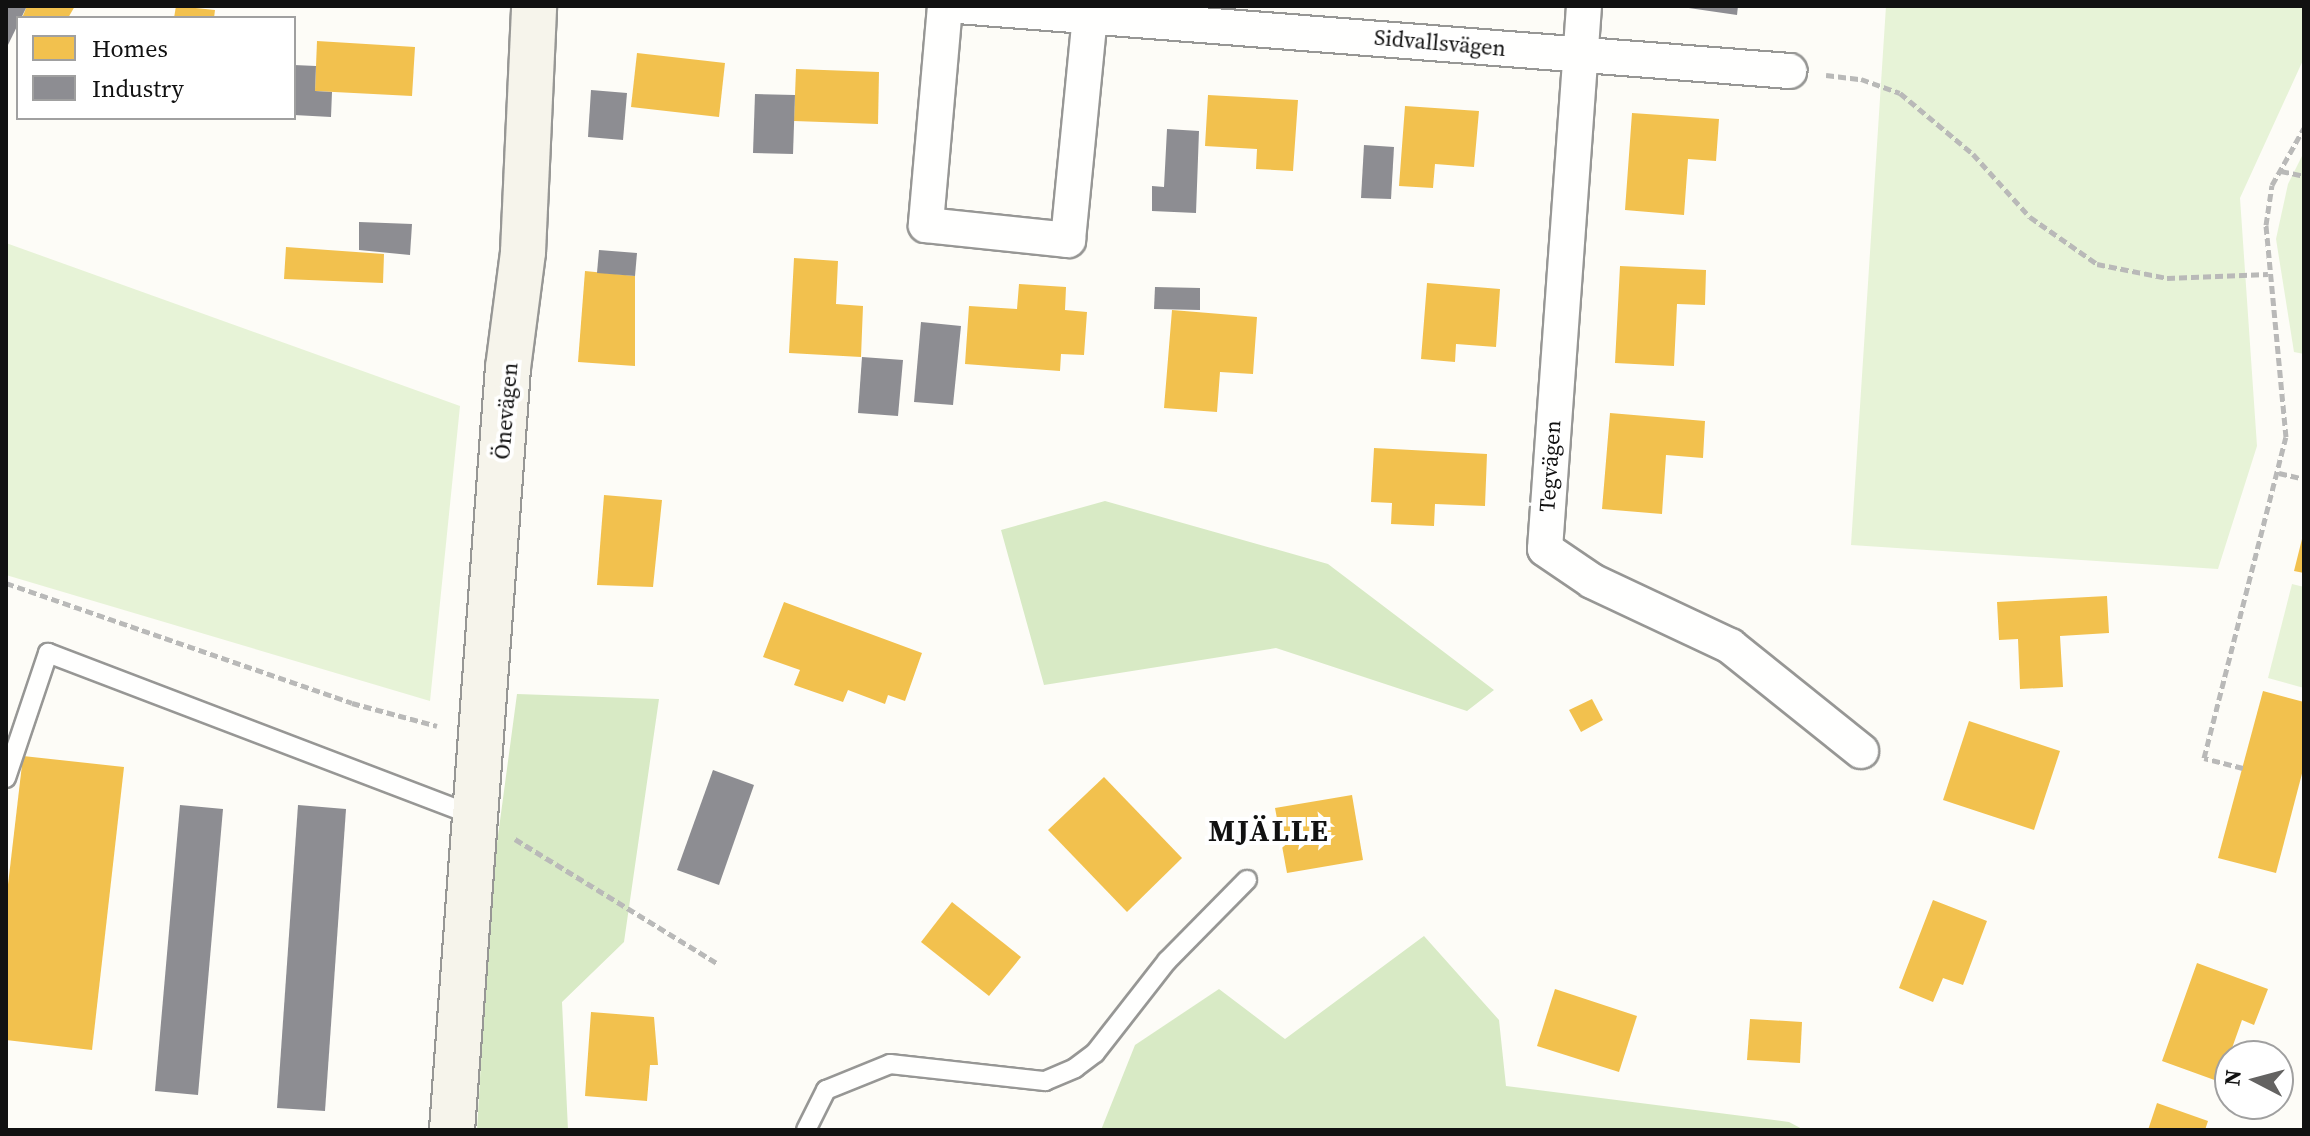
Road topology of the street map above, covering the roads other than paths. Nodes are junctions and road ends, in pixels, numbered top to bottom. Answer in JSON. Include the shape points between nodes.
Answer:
{"nodes":[{"id":1,"x":534,"y":6,"type":"edge"},
{"id":2,"x":945,"y":6,"type":"edge"},
{"id":3,"x":958,"y":6,"type":"edge"},
{"id":4,"x":1584,"y":6,"type":"edge"},
{"id":5,"x":1090,"y":16,"type":"junction"},
{"id":6,"x":1579,"y":56,"type":"junction"},
{"id":7,"x":1789,"y":71,"type":"road end"},
{"id":8,"x":1861,"y":751,"type":"dead end"},
{"id":9,"x":6,"y":778,"type":"edge"},
{"id":10,"x":475,"y":816,"type":"junction"},
{"id":11,"x":1247,"y":880,"type":"dead end"},
{"id":12,"x":452,"y":1130,"type":"edge"},
{"id":13,"x":806,"y":1130,"type":"edge"}],
"edges":[{"from":1,"to":10,"type":"street","name":"Önevägen","via":[[523,252],[508,368]]},
{"from":2,"to":5,"type":"street","via":[[926,225],[1068,240]]},
{"from":3,"to":5,"type":"street","name":"Sidvallsvägen"},
{"from":4,"to":6,"type":"street","name":"Tegvägen"},
{"from":5,"to":6,"type":"street","name":"Sidvallsvägen"},
{"from":6,"to":7,"type":"street","name":"Sidvallsvägen"},
{"from":6,"to":8,"type":"street","name":"Tegvägen","via":[[1545,549],[1592,581],[1730,646]]},
{"from":9,"to":10,"type":"lane","via":[[48,653]]},
{"from":10,"to":12,"type":"street","name":"Önevägen"},
{"from":11,"to":13,"type":"lane","via":[[1167,961],[1095,1053],[1075,1068],[1045,1081],[890,1064],[826,1090]]}]}
